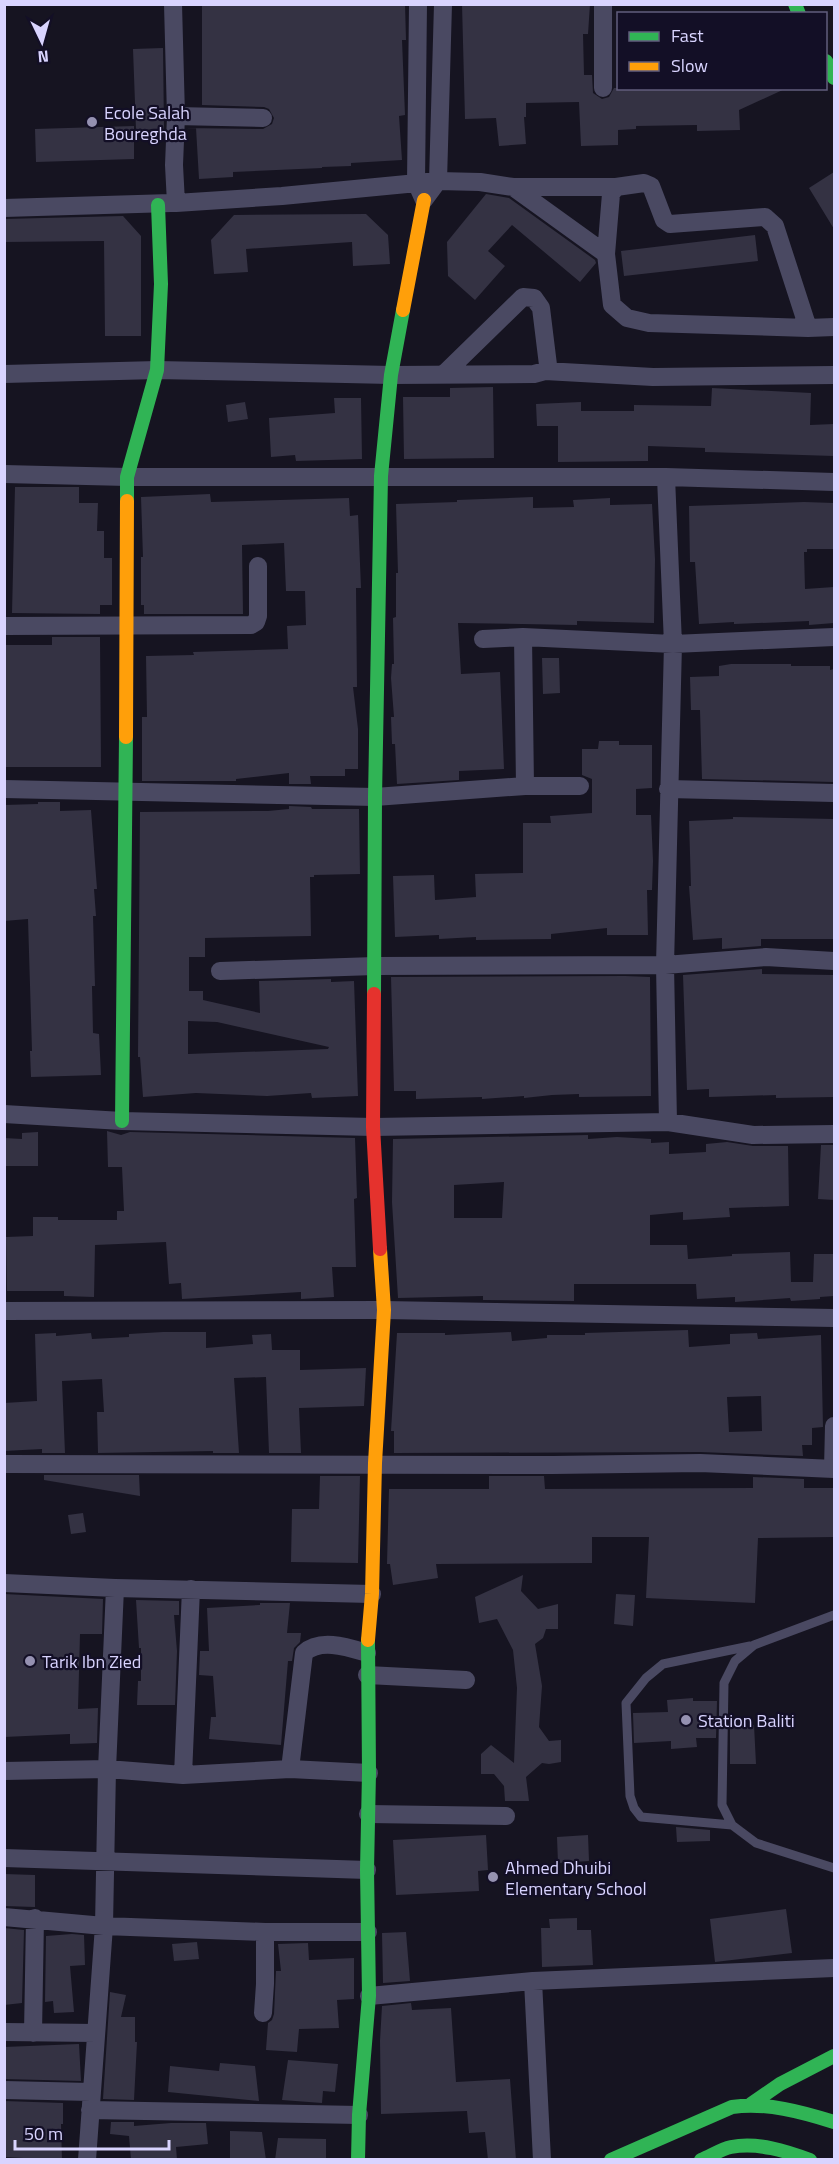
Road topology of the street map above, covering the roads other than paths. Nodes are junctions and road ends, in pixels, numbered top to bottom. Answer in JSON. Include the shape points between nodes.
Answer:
{"nodes":[{"id":1,"x":173,"y":4,"type":"edge"},
{"id":2,"x":418,"y":4,"type":"edge"},
{"id":3,"x":444,"y":4,"type":"edge"},
{"id":4,"x":603,"y":4,"type":"edge"},
{"id":5,"x":611,"y":63,"type":"edge"},
{"id":6,"x":603,"y":88,"type":"dead end"},
{"id":7,"x":176,"y":116,"type":"junction"},
{"id":8,"x":263,"y":118,"type":"dead end"},
{"id":9,"x":438,"y":181,"type":"junction"},
{"id":10,"x":416,"y":182,"type":"junction"},
{"id":11,"x":513,"y":187,"type":"junction"},
{"id":12,"x":616,"y":187,"type":"junction"},
{"id":13,"x":424,"y":200,"type":"junction"},
{"id":14,"x":167,"y":204,"type":"junction"},
{"id":15,"x":4,"y":208,"type":"edge"},
{"id":16,"x":606,"y":254,"type":"junction"},
{"id":17,"x":834,"y":327,"type":"edge"},
{"id":18,"x":808,"y":328,"type":"junction"},
{"id":19,"x":157,"y":370,"type":"junction"},
{"id":20,"x":544,"y":371,"type":"junction"},
{"id":21,"x":4,"y":374,"type":"edge"},
{"id":22,"x":444,"y":374,"type":"junction"},
{"id":23,"x":391,"y":375,"type":"junction"},
{"id":24,"x":834,"y":375,"type":"edge"},
{"id":25,"x":4,"y":474,"type":"edge"},
{"id":26,"x":381,"y":476,"type":"junction"},
{"id":27,"x":127,"y":477,"type":"junction"},
{"id":28,"x":666,"y":477,"type":"junction"},
{"id":29,"x":834,"y":482,"type":"edge"},
{"id":30,"x":258,"y":566,"type":"dead end"},
{"id":31,"x":4,"y":626,"type":"edge"},
{"id":32,"x":125,"y":626,"type":"junction"},
{"id":33,"x":523,"y":637,"type":"junction"},
{"id":34,"x":834,"y":637,"type":"edge"},
{"id":35,"x":483,"y":639,"type":"dead end"},
{"id":36,"x":673,"y":644,"type":"junction"},
{"id":37,"x":525,"y":786,"type":"junction"},
{"id":38,"x":580,"y":786,"type":"dead end"},
{"id":39,"x":4,"y":789,"type":"edge"},
{"id":40,"x":668,"y":789,"type":"junction"},
{"id":41,"x":126,"y":790,"type":"junction"},
{"id":42,"x":834,"y":793,"type":"edge"},
{"id":43,"x":375,"y":797,"type":"junction"},
{"id":44,"x":834,"y":961,"type":"edge"},
{"id":45,"x":664,"y":965,"type":"junction"},
{"id":46,"x":375,"y":966,"type":"junction"},
{"id":47,"x":220,"y":971,"type":"dead end"},
{"id":48,"x":4,"y":1114,"type":"edge"},
{"id":49,"x":123,"y":1121,"type":"junction"},
{"id":50,"x":668,"y":1122,"type":"junction"},
{"id":51,"x":373,"y":1127,"type":"junction"},
{"id":52,"x":834,"y":1134,"type":"edge"},
{"id":53,"x":384,"y":1310,"type":"junction"},
{"id":54,"x":4,"y":1311,"type":"edge"},
{"id":55,"x":834,"y":1318,"type":"edge"},
{"id":56,"x":834,"y":1426,"type":"edge"},
{"id":57,"x":375,"y":1463,"type":"junction"},
{"id":58,"x":4,"y":1464,"type":"edge"},
{"id":59,"x":834,"y":1469,"type":"edge"},
{"id":60,"x":4,"y":1583,"type":"edge"},
{"id":61,"x":115,"y":1588,"type":"junction"},
{"id":62,"x":191,"y":1588,"type":"junction"},
{"id":63,"x":372,"y":1594,"type":"junction"},
{"id":64,"x":834,"y":1615,"type":"edge"},
{"id":65,"x":754,"y":1646,"type":"junction"},
{"id":66,"x":367,"y":1653,"type":"junction"},
{"id":67,"x":367,"y":1675,"type":"junction"},
{"id":68,"x":466,"y":1680,"type":"dead end"},
{"id":69,"x":107,"y":1769,"type":"junction"},
{"id":70,"x":290,"y":1769,"type":"junction"},
{"id":71,"x":4,"y":1771,"type":"edge"},
{"id":72,"x":369,"y":1773,"type":"junction"},
{"id":73,"x":183,"y":1775,"type":"junction"},
{"id":74,"x":368,"y":1814,"type":"junction"},
{"id":75,"x":506,"y":1816,"type":"dead end"},
{"id":76,"x":732,"y":1825,"type":"junction"},
{"id":77,"x":4,"y":1858,"type":"edge"},
{"id":78,"x":106,"y":1863,"type":"junction"},
{"id":79,"x":834,"y":1868,"type":"edge"},
{"id":80,"x":367,"y":1870,"type":"junction"},
{"id":81,"x":4,"y":1917,"type":"edge"},
{"id":82,"x":35,"y":1918,"type":"junction"},
{"id":83,"x":104,"y":1926,"type":"junction"},
{"id":84,"x":265,"y":1932,"type":"junction"},
{"id":85,"x":368,"y":1932,"type":"junction"},
{"id":86,"x":834,"y":1968,"type":"edge"},
{"id":87,"x":533,"y":1981,"type":"junction"},
{"id":88,"x":369,"y":1996,"type":"junction"},
{"id":89,"x":262,"y":2013,"type":"dead end"},
{"id":90,"x":4,"y":2032,"type":"edge"},
{"id":91,"x":33,"y":2033,"type":"junction"},
{"id":92,"x":96,"y":2033,"type":"junction"},
{"id":93,"x":834,"y":2056,"type":"edge"},
{"id":94,"x":4,"y":2090,"type":"edge"},
{"id":95,"x":90,"y":2101,"type":"junction"},
{"id":96,"x":751,"y":2104,"type":"junction"},
{"id":97,"x":359,"y":2115,"type":"junction"},
{"id":98,"x":834,"y":2122,"type":"edge"},
{"id":99,"x":87,"y":2160,"type":"edge"},
{"id":100,"x":358,"y":2160,"type":"edge"},
{"id":101,"x":542,"y":2160,"type":"edge"},
{"id":102,"x":611,"y":2160,"type":"edge"},
{"id":103,"x":701,"y":2160,"type":"edge"},
{"id":104,"x":810,"y":2160,"type":"edge"}],
"edges":[{"from":1,"to":7,"type":"street"},
{"from":2,"to":10,"type":"street"},
{"from":3,"to":9,"type":"street"},
{"from":4,"to":5,"type":"street"},
{"from":5,"to":6,"type":"street"},
{"from":7,"to":8,"type":"street"},
{"from":7,"to":14,"type":"street"},
{"from":9,"to":10,"type":"street"},
{"from":9,"to":11,"type":"street"},
{"from":9,"to":13,"type":"street"},
{"from":10,"to":13,"type":"street"},
{"from":10,"to":14,"type":"street"},
{"from":11,"to":12,"type":"street"},
{"from":11,"to":16,"type":"street"},
{"from":12,"to":16,"type":"street","via":[[611,194]]},
{"from":12,"to":18,"type":"street","via":[[644,183],[651,186],[664,220],[670,224],[765,217],[775,226]]},
{"from":13,"to":23,"type":"street"},
{"from":14,"to":15,"type":"street"},
{"from":14,"to":19,"type":"street"},
{"from":16,"to":18,"type":"street","via":[[612,305],[627,318],[649,323]]},
{"from":17,"to":18,"type":"street"},
{"from":19,"to":21,"type":"street"},
{"from":19,"to":23,"type":"street"},
{"from":19,"to":27,"type":"street"},
{"from":20,"to":22,"type":"street"},
{"from":20,"to":22,"type":"street","via":[[548,365],[542,308],[534,298],[523,297]]},
{"from":20,"to":24,"type":"street","via":[[653,377]]},
{"from":22,"to":23,"type":"street"},
{"from":23,"to":26,"type":"street"},
{"from":25,"to":27,"type":"street"},
{"from":26,"to":27,"type":"street"},
{"from":26,"to":28,"type":"street"},
{"from":26,"to":43,"type":"street"},
{"from":27,"to":32,"type":"street"},
{"from":28,"to":29,"type":"street"},
{"from":28,"to":36,"type":"street"},
{"from":30,"to":32,"type":"street","via":[[258,616],[251,625]]},
{"from":31,"to":32,"type":"street"},
{"from":32,"to":41,"type":"street"},
{"from":33,"to":35,"type":"street"},
{"from":33,"to":36,"type":"street"},
{"from":33,"to":37,"type":"street"},
{"from":34,"to":36,"type":"street"},
{"from":36,"to":40,"type":"street"},
{"from":37,"to":38,"type":"street"},
{"from":37,"to":43,"type":"street"},
{"from":39,"to":41,"type":"street"},
{"from":40,"to":42,"type":"street"},
{"from":40,"to":45,"type":"street"},
{"from":41,"to":43,"type":"street"},
{"from":41,"to":49,"type":"street"},
{"from":43,"to":46,"type":"street"},
{"from":44,"to":45,"type":"street","via":[[766,957]]},
{"from":45,"to":46,"type":"street"},
{"from":45,"to":50,"type":"street"},
{"from":46,"to":47,"type":"street"},
{"from":46,"to":51,"type":"street"},
{"from":48,"to":49,"type":"street"},
{"from":49,"to":51,"type":"street"},
{"from":50,"to":51,"type":"street"},
{"from":50,"to":52,"type":"street","via":[[753,1135]]},
{"from":51,"to":53,"type":"street"},
{"from":53,"to":54,"type":"street"},
{"from":53,"to":55,"type":"street"},
{"from":53,"to":57,"type":"street"},
{"from":56,"to":59,"type":"street"},
{"from":57,"to":58,"type":"street"},
{"from":57,"to":59,"type":"street","via":[[700,1463]]},
{"from":57,"to":63,"type":"street"},
{"from":60,"to":61,"type":"street"},
{"from":61,"to":62,"type":"street"},
{"from":61,"to":69,"type":"street"},
{"from":62,"to":63,"type":"street"},
{"from":62,"to":73,"type":"street"},
{"from":63,"to":66,"type":"street"},
{"from":64,"to":65,"type":"lane"},
{"from":65,"to":76,"type":"lane","via":[[735,1660],[724,1683],[722,1804]]},
{"from":65,"to":76,"type":"lane","via":[[663,1664],[626,1703],[630,1796],[641,1817]]},
{"from":66,"to":67,"type":"street"},
{"from":66,"to":70,"type":"street","via":[[331,1645],[311,1647],[304,1653]]},
{"from":67,"to":68,"type":"street"},
{"from":67,"to":72,"type":"street"},
{"from":69,"to":71,"type":"street"},
{"from":69,"to":73,"type":"street"},
{"from":69,"to":78,"type":"street"},
{"from":70,"to":72,"type":"street"},
{"from":70,"to":73,"type":"street"},
{"from":72,"to":74,"type":"street"},
{"from":74,"to":75,"type":"street"},
{"from":74,"to":80,"type":"street"},
{"from":76,"to":79,"type":"lane","via":[[756,1843]]},
{"from":77,"to":78,"type":"street"},
{"from":78,"to":80,"type":"street"},
{"from":78,"to":83,"type":"street"},
{"from":80,"to":85,"type":"street"},
{"from":81,"to":82,"type":"street"},
{"from":82,"to":83,"type":"street"},
{"from":82,"to":91,"type":"street"},
{"from":83,"to":84,"type":"street"},
{"from":83,"to":92,"type":"street"},
{"from":84,"to":85,"type":"street"},
{"from":84,"to":89,"type":"street"},
{"from":85,"to":88,"type":"street"},
{"from":86,"to":87,"type":"street"},
{"from":87,"to":88,"type":"street"},
{"from":87,"to":101,"type":"street"},
{"from":88,"to":97,"type":"street"},
{"from":90,"to":91,"type":"street"},
{"from":91,"to":92,"type":"street"},
{"from":92,"to":95,"type":"street"},
{"from":93,"to":96,"type":"street"},
{"from":94,"to":95,"type":"street"},
{"from":95,"to":97,"type":"street"},
{"from":95,"to":99,"type":"street"},
{"from":96,"to":98,"type":"street"},
{"from":96,"to":102,"type":"street","via":[[710,2115]]},
{"from":97,"to":100,"type":"street"},
{"from":103,"to":104,"type":"street","via":[[731,2147],[762,2146]]}]}
